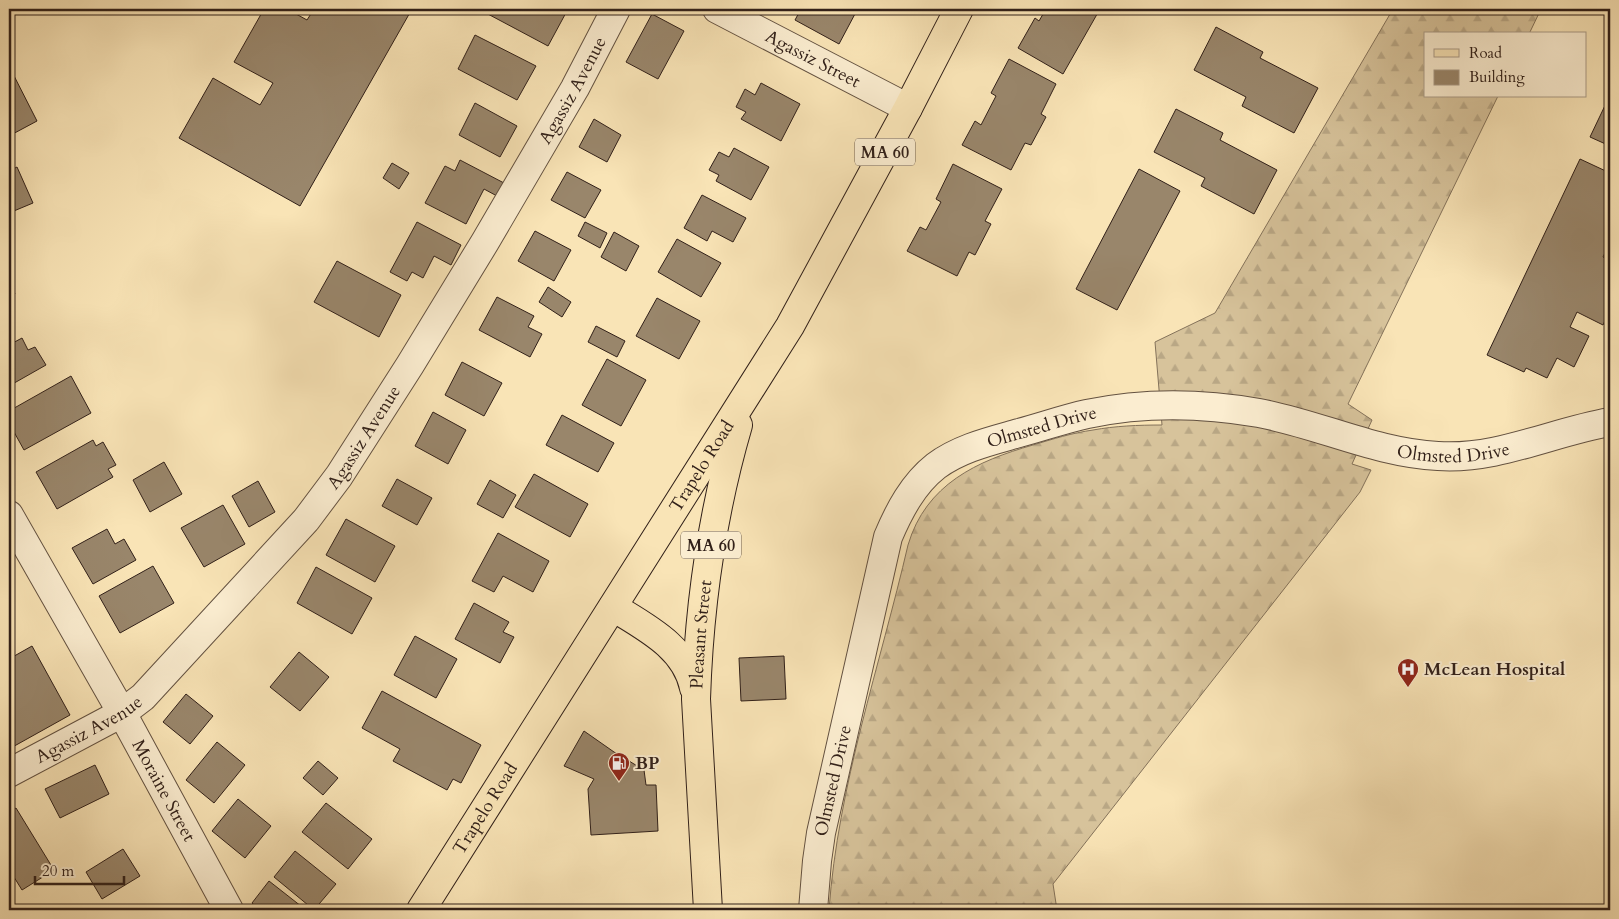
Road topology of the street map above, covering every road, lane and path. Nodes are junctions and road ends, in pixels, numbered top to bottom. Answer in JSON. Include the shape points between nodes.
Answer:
{"nodes":[{"id":1,"x":616,"y":9,"type":"edge"},
{"id":2,"x":717,"y":9,"type":"edge"},
{"id":3,"x":958,"y":9,"type":"edge"},
{"id":4,"x":908,"y":108,"type":"junction"},
{"id":5,"x":748,"y":396,"type":"junction"},
{"id":6,"x":1610,"y":422,"type":"edge"},
{"id":7,"x":9,"y":514,"type":"edge"},
{"id":8,"x":613,"y":607,"type":"junction"},
{"id":9,"x":696,"y":698,"type":"junction"},
{"id":10,"x":122,"y":713,"type":"junction"},
{"id":11,"x":9,"y":774,"type":"edge"},
{"id":12,"x":229,"y":910,"type":"edge"},
{"id":13,"x":421,"y":910,"type":"edge"},
{"id":14,"x":708,"y":910,"type":"edge"},
{"id":15,"x":813,"y":910,"type":"edge"}],
"edges":[{"from":1,"to":10,"type":"street","name":"Agassiz Avenue","via":[[485,242],[339,476],[306,520],[144,698]]},
{"from":2,"to":4,"type":"street","name":"Agassiz Street"},
{"from":3,"to":4,"type":"main road","name":"Trapelo Road","number":"MA 60"},
{"from":4,"to":5,"type":"main road","name":"Trapelo Road","number":"MA 60","via":[[808,295]]},
{"from":5,"to":8,"type":"main road","name":"Trapelo Road","number":"MA 60"},
{"from":5,"to":9,"type":"main road","name":"Pleasant Street","number":"MA 60","via":[[731,450],[713,531],[700,627]]},
{"from":6,"to":15,"type":"street","name":"Olmsted Drive","via":[[1481,455],[1440,457],[1401,452],[1261,414],[1160,405],[1087,414],[982,444],[949,458],[935,467],[911,492],[888,537],[821,832]]},
{"from":7,"to":10,"type":"street","name":"Moraine Street"},
{"from":8,"to":9,"type":"main road","name":"Pleasant Street","number":"MA 60","via":[[662,638],[672,648],[687,670]]},
{"from":8,"to":13,"type":"main road","name":"Trapelo Road"},
{"from":9,"to":14,"type":"main road","name":"Pleasant Street","number":"MA 60"},
{"from":10,"to":11,"type":"street","name":"Agassiz Avenue"},
{"from":10,"to":12,"type":"street","name":"Moraine Street"}]}
